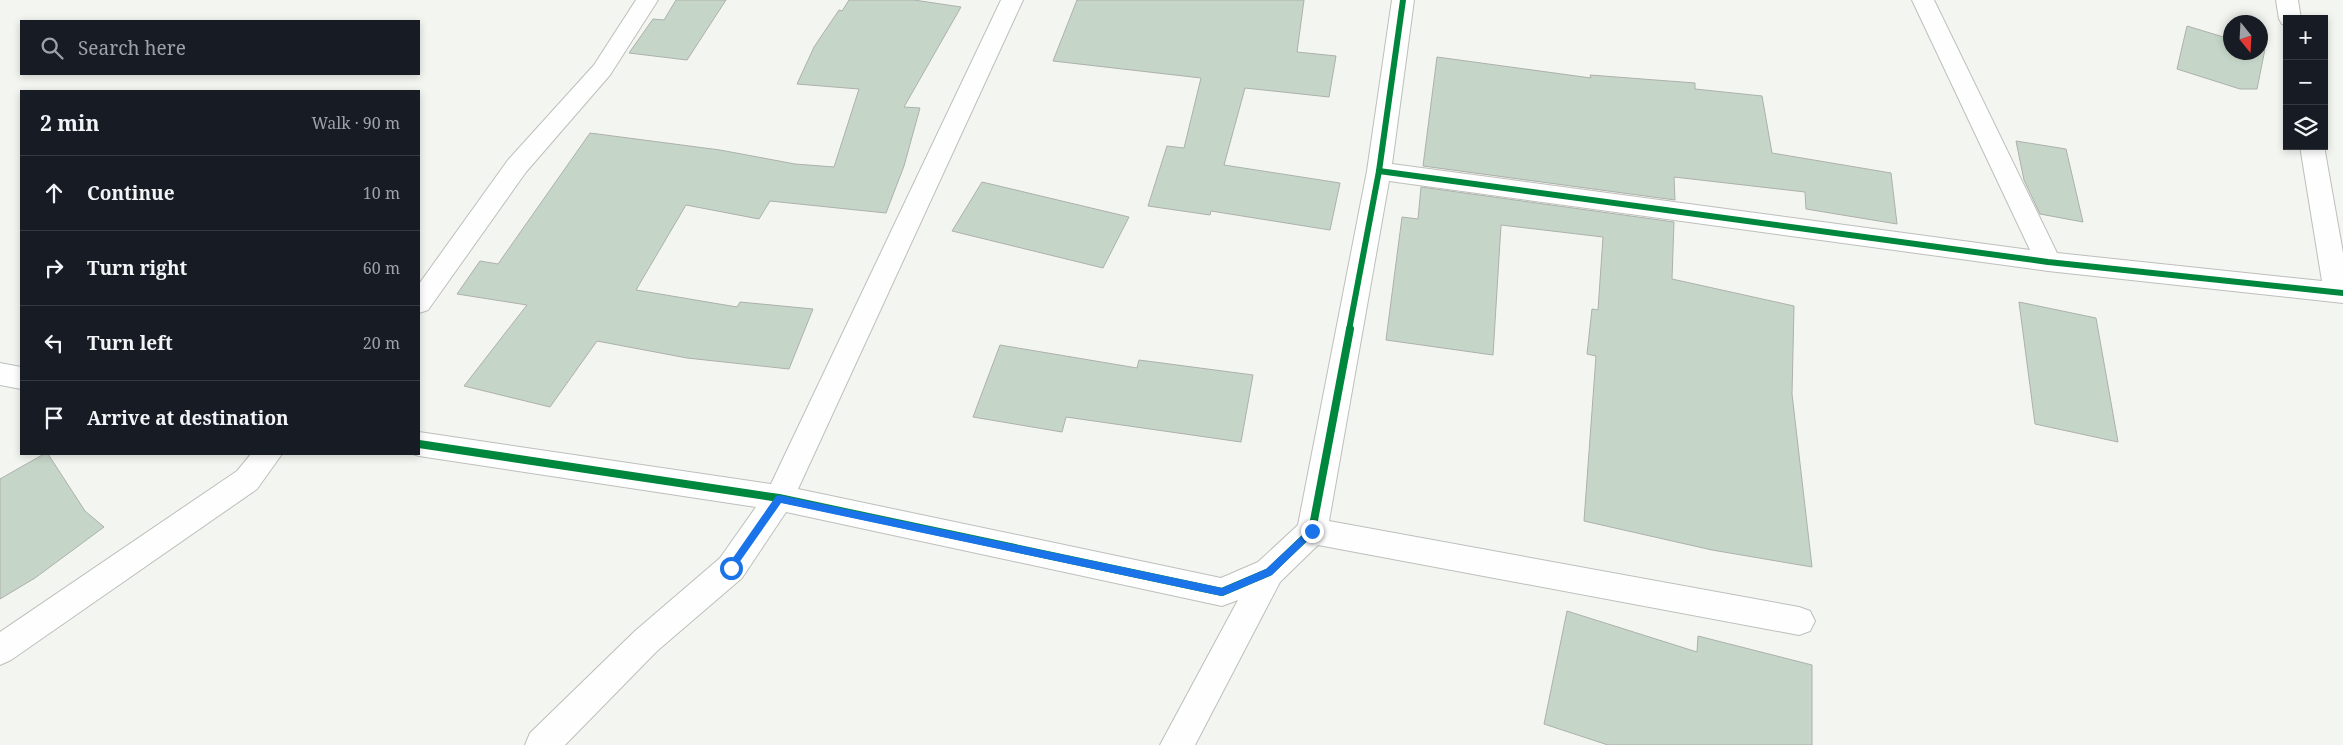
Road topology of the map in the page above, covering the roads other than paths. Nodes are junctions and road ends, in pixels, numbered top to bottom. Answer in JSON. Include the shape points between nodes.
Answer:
{"nodes":[{"id":1,"x":647,"y":0,"type":"edge"},
{"id":2,"x":1012,"y":0,"type":"edge"},
{"id":3,"x":1404,"y":0,"type":"edge"},
{"id":4,"x":1923,"y":0,"type":"edge"},
{"id":5,"x":2287,"y":0,"type":"edge"},
{"id":6,"x":2289,"y":15,"type":"edge"},
{"id":7,"x":2313,"y":150,"type":"edge"},
{"id":8,"x":1379,"y":172,"type":"junction"},
{"id":9,"x":2048,"y":262,"type":"junction"},
{"id":10,"x":2340,"y":292,"type":"edge"},
{"id":11,"x":420,"y":302,"type":"edge"},
{"id":12,"x":0,"y":374,"type":"edge"},
{"id":13,"x":20,"y":378,"type":"edge"},
{"id":14,"x":420,"y":444,"type":"edge"},
{"id":15,"x":267,"y":455,"type":"edge"},
{"id":16,"x":779,"y":498,"type":"junction"},
{"id":17,"x":1312,"y":531,"type":"junction"},
{"id":18,"x":1269,"y":572,"type":"junction"},
{"id":19,"x":1799,"y":622,"type":"dead end"},
{"id":20,"x":0,"y":650,"type":"edge"},
{"id":21,"x":542,"y":745,"type":"edge"},
{"id":22,"x":1177,"y":745,"type":"edge"}],
"edges":[{"from":1,"to":11,"type":"street","via":[[602,70],[517,166]]},
{"from":2,"to":16,"type":"street"},
{"from":3,"to":8,"type":"street"},
{"from":4,"to":9,"type":"street"},
{"from":5,"to":6,"type":"street"},
{"from":7,"to":10,"type":"street"},
{"from":8,"to":9,"type":"street"},
{"from":8,"to":17,"type":"street"},
{"from":9,"to":10,"type":"street"},
{"from":12,"to":13,"type":"street"},
{"from":14,"to":16,"type":"street"},
{"from":15,"to":20,"type":"street","via":[[247,480]]},
{"from":16,"to":18,"type":"street","via":[[1222,592]]},
{"from":16,"to":21,"type":"street","via":[[731,568],[646,641]]},
{"from":17,"to":18,"type":"street"},
{"from":17,"to":19,"type":"street"},
{"from":18,"to":22,"type":"street"}]}
